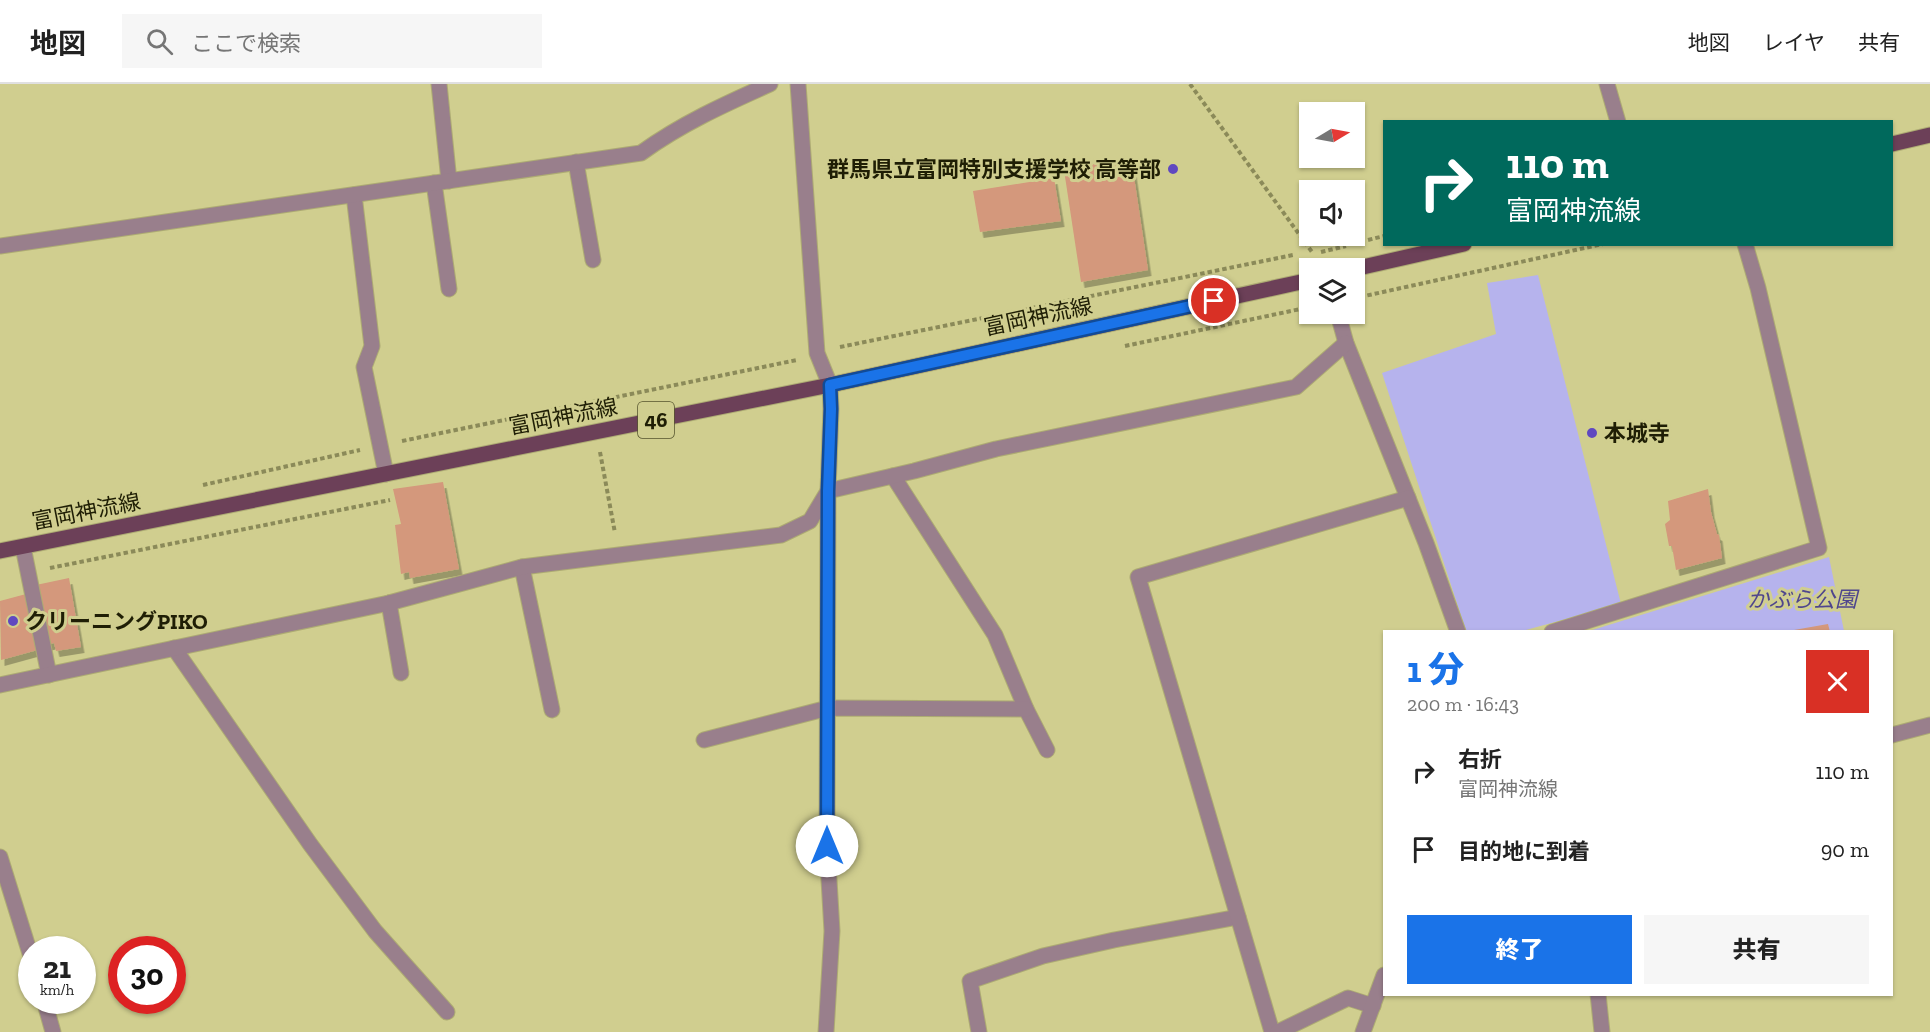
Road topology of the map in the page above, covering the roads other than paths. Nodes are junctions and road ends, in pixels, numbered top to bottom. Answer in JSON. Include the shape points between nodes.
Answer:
{"nodes":[{"id":1,"x":439,"y":84,"type":"edge"},
{"id":2,"x":770,"y":84,"type":"edge"},
{"id":3,"x":798,"y":84,"type":"edge"},
{"id":4,"x":1607,"y":84,"type":"edge"},
{"id":5,"x":1617,"y":120,"type":"edge"},
{"id":6,"x":1930,"y":135,"type":"edge"},
{"id":7,"x":1893,"y":144,"type":"edge"},
{"id":8,"x":576,"y":162,"type":"junction"},
{"id":9,"x":441,"y":182,"type":"junction"},
{"id":10,"x":354,"y":195,"type":"junction"},
{"id":11,"x":0,"y":246,"type":"edge"},
{"id":12,"x":1456,"y":246,"type":"edge"},
{"id":13,"x":1746,"y":246,"type":"edge"},
{"id":14,"x":593,"y":260,"type":"dead end"},
{"id":15,"x":1365,"y":267,"type":"edge"},
{"id":16,"x":1299,"y":282,"type":"edge"},
{"id":17,"x":449,"y":289,"type":"dead end"},
{"id":18,"x":1341,"y":324,"type":"edge"},
{"id":19,"x":1346,"y":343,"type":"junction"},
{"id":20,"x":830,"y":385,"type":"junction"},
{"id":21,"x":386,"y":474,"type":"junction"},
{"id":22,"x":893,"y":476,"type":"junction"},
{"id":23,"x":828,"y":491,"type":"junction"},
{"id":24,"x":1408,"y":498,"type":"junction"},
{"id":25,"x":23,"y":547,"type":"junction"},
{"id":26,"x":0,"y":551,"type":"edge"},
{"id":27,"x":522,"y":567,"type":"junction"},
{"id":28,"x":389,"y":603,"type":"junction"},
{"id":29,"x":1457,"y":630,"type":"edge"},
{"id":30,"x":1558,"y":630,"type":"edge"},
{"id":31,"x":174,"y":648,"type":"junction"},
{"id":32,"x":401,"y":673,"type":"dead end"},
{"id":33,"x":48,"y":675,"type":"junction"},
{"id":34,"x":0,"y":685,"type":"edge"},
{"id":35,"x":828,"y":708,"type":"junction"},
{"id":36,"x":1026,"y":709,"type":"junction"},
{"id":37,"x":552,"y":710,"type":"dead end"},
{"id":38,"x":1930,"y":725,"type":"edge"},
{"id":39,"x":1893,"y":735,"type":"edge"},
{"id":40,"x":704,"y":740,"type":"dead end"},
{"id":41,"x":1047,"y":750,"type":"dead end"},
{"id":42,"x":0,"y":857,"type":"edge"},
{"id":43,"x":1238,"y":917,"type":"junction"},
{"id":44,"x":25,"y":936,"type":"edge"},
{"id":45,"x":1383,"y":978,"type":"edge"},
{"id":46,"x":1598,"y":996,"type":"edge"},
{"id":47,"x":1373,"y":1006,"type":"junction"},
{"id":48,"x":447,"y":1012,"type":"dead end"},
{"id":49,"x":48,"y":1014,"type":"edge"},
{"id":50,"x":53,"y":1032,"type":"edge"},
{"id":51,"x":826,"y":1032,"type":"edge"},
{"id":52,"x":979,"y":1032,"type":"edge"},
{"id":53,"x":1272,"y":1032,"type":"edge"},
{"id":54,"x":1278,"y":1032,"type":"edge"},
{"id":55,"x":1363,"y":1032,"type":"edge"},
{"id":56,"x":1602,"y":1032,"type":"edge"}],
"edges":[{"from":1,"to":9,"type":"street"},
{"from":2,"to":8,"type":"street","via":[[668,133],[641,153]]},
{"from":3,"to":20,"type":"street","via":[[817,353]]},
{"from":4,"to":5,"type":"street"},
{"from":6,"to":7,"type":"main road"},
{"from":8,"to":9,"type":"street"},
{"from":8,"to":14,"type":"street"},
{"from":9,"to":10,"type":"street"},
{"from":9,"to":17,"type":"street"},
{"from":10,"to":11,"type":"street"},
{"from":10,"to":21,"type":"street","via":[[372,346],[363,367]]},
{"from":12,"to":15,"type":"main road"},
{"from":13,"to":30,"type":"street","via":[[1819,548]]},
{"from":16,"to":20,"type":"main road","name":"富岡神流線","number":"46"},
{"from":18,"to":19,"type":"street"},
{"from":19,"to":22,"type":"street","via":[[1296,387],[996,449]]},
{"from":19,"to":24,"type":"street"},
{"from":20,"to":21,"type":"main road","name":"富岡神流線","number":"46"},
{"from":20,"to":23,"type":"street"},
{"from":21,"to":25,"type":"main road","name":"富岡神流線","number":"46"},
{"from":22,"to":23,"type":"street"},
{"from":22,"to":36,"type":"street","via":[[995,635]]},
{"from":23,"to":27,"type":"street","via":[[810,520],[781,534]]},
{"from":23,"to":35,"type":"street"},
{"from":24,"to":29,"type":"street"},
{"from":24,"to":43,"type":"street","via":[[1138,577]]},
{"from":25,"to":26,"type":"main road","name":"富岡神流線","number":"46"},
{"from":25,"to":33,"type":"street"},
{"from":27,"to":28,"type":"street"},
{"from":27,"to":37,"type":"street"},
{"from":28,"to":31,"type":"street"},
{"from":28,"to":32,"type":"street"},
{"from":31,"to":33,"type":"street"},
{"from":31,"to":48,"type":"street","via":[[375,931]]},
{"from":33,"to":34,"type":"street"},
{"from":35,"to":36,"type":"street"},
{"from":35,"to":40,"type":"street"},
{"from":35,"to":51,"type":"street","via":[[827,846],[832,931]]},
{"from":36,"to":41,"type":"street"},
{"from":38,"to":39,"type":"street"},
{"from":42,"to":44,"type":"street"},
{"from":43,"to":52,"type":"street","via":[[1042,956],[970,981]]},
{"from":43,"to":53,"type":"street"},
{"from":45,"to":47,"type":"street"},
{"from":46,"to":56,"type":"street"},
{"from":47,"to":54,"type":"street","via":[[1348,998]]},
{"from":47,"to":55,"type":"street"},
{"from":49,"to":50,"type":"street"}]}
